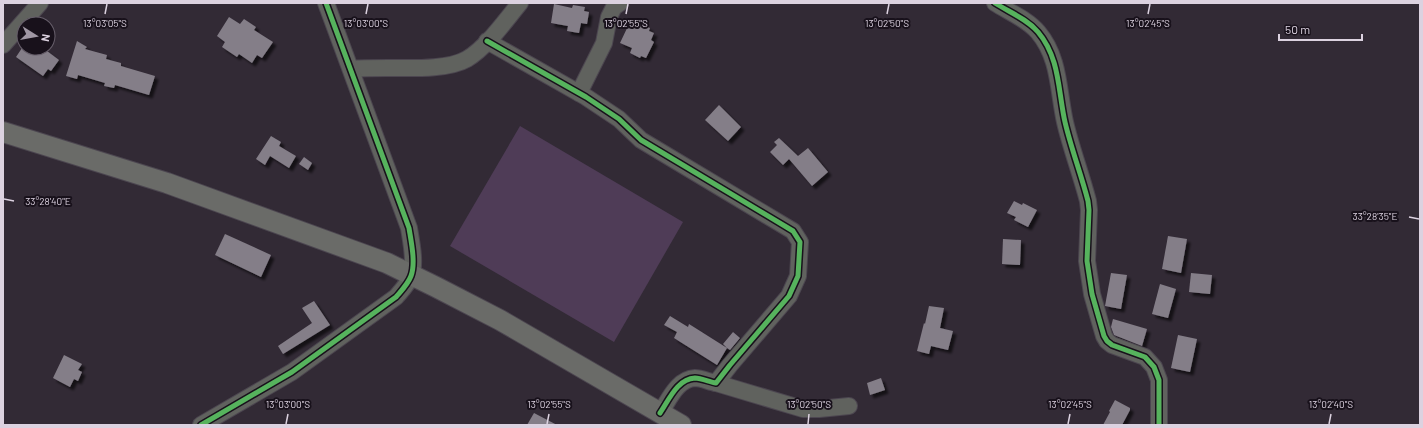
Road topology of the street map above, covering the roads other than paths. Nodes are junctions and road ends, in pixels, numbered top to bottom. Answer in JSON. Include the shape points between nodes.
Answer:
{"nodes":[{"id":1,"x":40,"y":3,"type":"edge"},
{"id":2,"x":326,"y":3,"type":"edge"},
{"id":3,"x":520,"y":3,"type":"edge"},
{"id":4,"x":620,"y":3,"type":"edge"},
{"id":5,"x":994,"y":3,"type":"edge"},
{"id":6,"x":487,"y":41,"type":"junction"},
{"id":7,"x":3,"y":45,"type":"edge"},
{"id":8,"x":351,"y":69,"type":"junction"},
{"id":9,"x":579,"y":93,"type":"junction"},
{"id":10,"x":3,"y":132,"type":"edge"},
{"id":11,"x":412,"y":275,"type":"junction"},
{"id":12,"x":716,"y":383,"type":"junction"},
{"id":13,"x":849,"y":406,"type":"dead end"},
{"id":14,"x":660,"y":413,"type":"junction"},
{"id":15,"x":200,"y":425,"type":"edge"},
{"id":16,"x":681,"y":425,"type":"edge"},
{"id":17,"x":1159,"y":425,"type":"edge"}],
"edges":[{"from":1,"to":7,"type":"street"},
{"from":2,"to":8,"type":"street"},
{"from":3,"to":6,"type":"street"},
{"from":4,"to":9,"type":"street","via":[[614,7],[609,17],[604,44]]},
{"from":5,"to":17,"type":"street","via":[[1027,22],[1037,31],[1046,43],[1054,62],[1064,120],[1088,201],[1087,261],[1097,313],[1107,341],[1145,357],[1154,367],[1159,380]]},
{"from":6,"to":8,"type":"street","via":[[467,59],[454,64],[421,68]]},
{"from":6,"to":9,"type":"street"},
{"from":8,"to":11,"type":"street","via":[[409,228],[413,252]]},
{"from":9,"to":12,"type":"street","via":[[619,119],[641,140],[793,231],[800,242],[798,276],[789,296]]},
{"from":10,"to":11,"type":"main road","via":[[167,183],[388,263]]},
{"from":11,"to":14,"type":"main road","via":[[500,320]]},
{"from":11,"to":15,"type":"street","via":[[396,297],[292,372]]},
{"from":12,"to":13,"type":"street","via":[[803,409]]},
{"from":12,"to":14,"type":"street","via":[[695,378],[686,380],[678,386]]},
{"from":14,"to":16,"type":"main road"}]}
